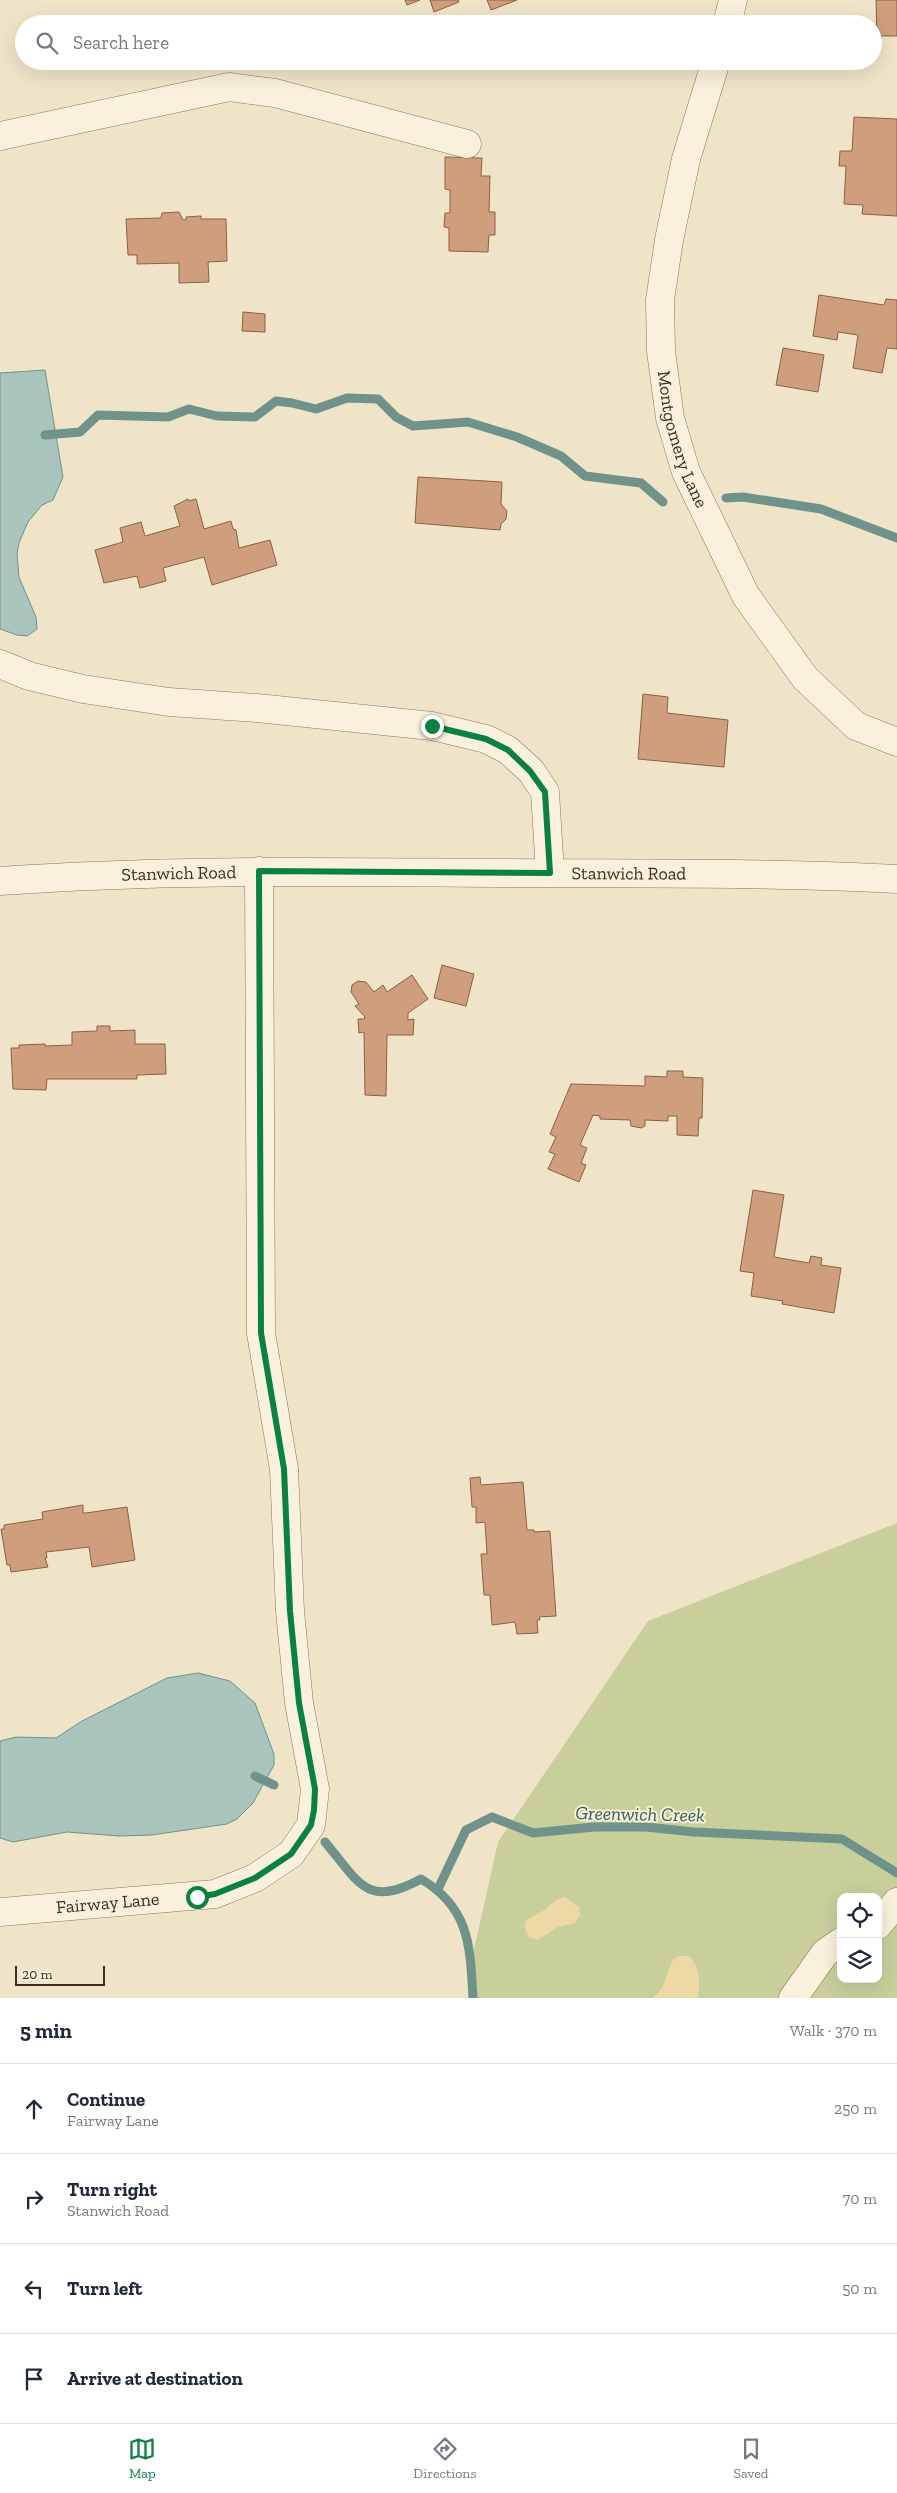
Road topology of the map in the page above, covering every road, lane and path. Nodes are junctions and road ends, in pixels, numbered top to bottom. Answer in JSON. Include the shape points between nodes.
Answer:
{"nodes":[{"id":1,"x":733,"y":0,"type":"edge"},
{"id":2,"x":729,"y":15,"type":"edge"},
{"id":3,"x":713,"y":70,"type":"edge"},
{"id":4,"x":0,"y":136,"type":"edge"},
{"id":5,"x":467,"y":144,"type":"dead end"},
{"id":6,"x":0,"y":664,"type":"edge"},
{"id":7,"x":897,"y":742,"type":"edge"},
{"id":8,"x":259,"y":871,"type":"junction"},
{"id":9,"x":550,"y":873,"type":"junction"},
{"id":10,"x":897,"y":879,"type":"edge"},
{"id":11,"x":0,"y":881,"type":"edge"},
{"id":12,"x":897,"y":1902,"type":"edge"},
{"id":13,"x":0,"y":1912,"type":"edge"},
{"id":14,"x":882,"y":1920,"type":"edge"},
{"id":15,"x":837,"y":1945,"type":"edge"},
{"id":16,"x":793,"y":1998,"type":"edge"}],
"edges":[{"from":1,"to":2,"type":"street"},
{"from":3,"to":7,"type":"street","name":"Montgomery Lane","via":[[686,159],[660,300],[661,352],[670,418],[686,472],[746,596],[805,678],[856,726]]},
{"from":4,"to":5,"type":"street","via":[[230,87],[275,93]]},
{"from":6,"to":9,"type":"street","via":[[29,676],[83,689],[169,702],[432,726],[486,739],[514,755],[545,792]]},
{"from":8,"to":9,"type":"street","name":"Stanwich Road"},
{"from":8,"to":11,"type":"street","name":"Stanwich Road","via":[[86,875]]},
{"from":8,"to":13,"type":"street","name":"Fairway Lane","via":[[261,1333],[284,1469],[296,1676],[315,1789],[311,1825],[291,1854],[255,1878],[215,1894]]},
{"from":9,"to":10,"type":"street","name":"Stanwich Road","via":[[714,873]]},
{"from":12,"to":14,"type":"street"},
{"from":15,"to":16,"type":"street","via":[[825,1953]]}]}
